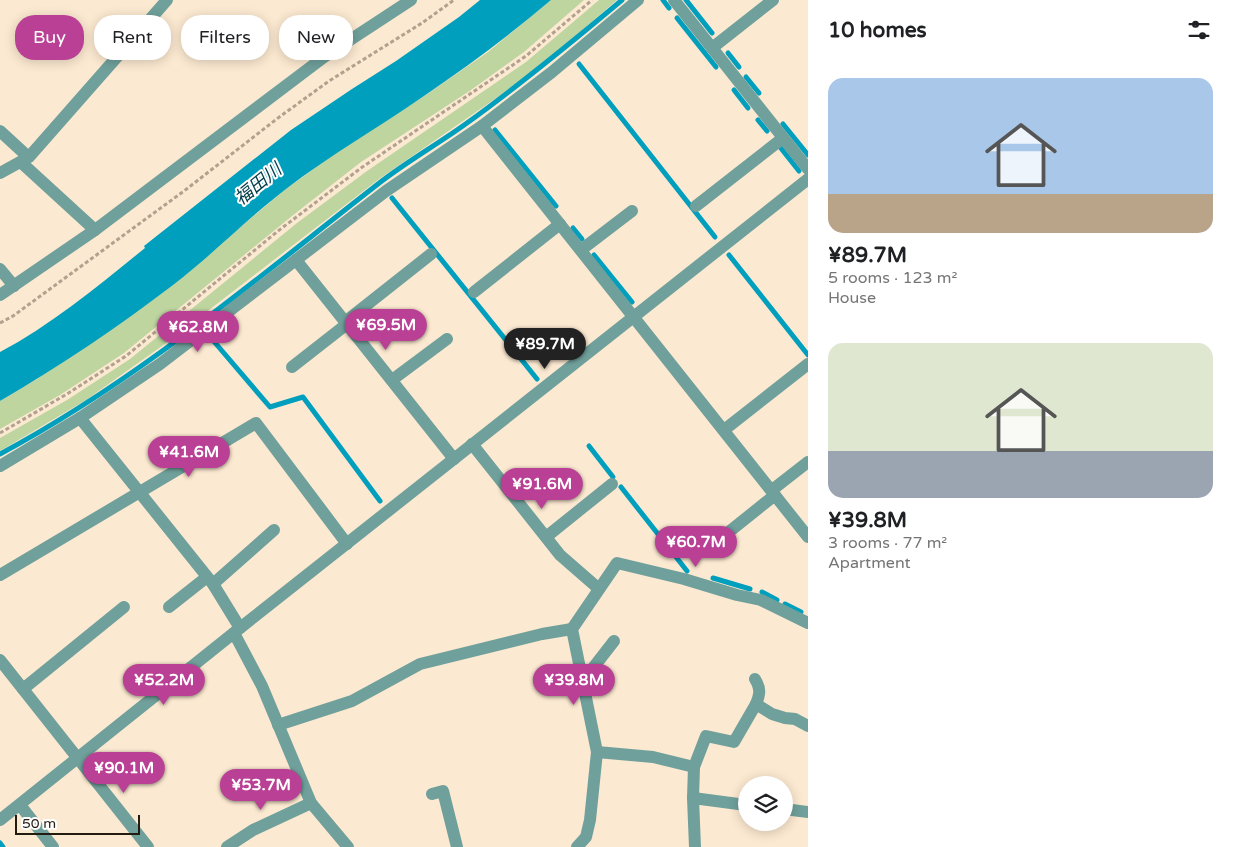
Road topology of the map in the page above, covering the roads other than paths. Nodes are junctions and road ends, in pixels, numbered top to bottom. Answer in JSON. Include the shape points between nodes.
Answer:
{"nodes":[{"id":1,"x":167,"y":0,"type":"edge"},
{"id":2,"x":411,"y":0,"type":"edge"},
{"id":3,"x":638,"y":0,"type":"edge"},
{"id":4,"x":674,"y":0,"type":"edge"},
{"id":5,"x":773,"y":0,"type":"edge"},
{"id":6,"x":712,"y":48,"type":"junction"},
{"id":7,"x":482,"y":126,"type":"junction"},
{"id":8,"x":0,"y":131,"type":"edge"},
{"id":9,"x":784,"y":138,"type":"junction"},
{"id":10,"x":24,"y":160,"type":"junction"},
{"id":11,"x":808,"y":169,"type":"edge"},
{"id":12,"x":0,"y":173,"type":"edge"},
{"id":13,"x":808,"y":179,"type":"edge"},
{"id":14,"x":696,"y":206,"type":"dead end"},
{"id":15,"x":632,"y":211,"type":"dead end"},
{"id":16,"x":560,"y":224,"type":"junction"},
{"id":17,"x":95,"y":230,"type":"junction"},
{"id":18,"x":581,"y":250,"type":"junction"},
{"id":19,"x":431,"y":254,"type":"dead end"},
{"id":20,"x":296,"y":260,"type":"junction"},
{"id":21,"x":0,"y":270,"type":"edge"},
{"id":22,"x":14,"y":286,"type":"junction"},
{"id":23,"x":474,"y":292,"type":"dead end"},
{"id":24,"x":0,"y":295,"type":"edge"},
{"id":25,"x":634,"y":317,"type":"junction"},
{"id":26,"x":346,"y":323,"type":"junction"},
{"id":27,"x":447,"y":338,"type":"dead end"},
{"id":28,"x":808,"y":364,"type":"edge"},
{"id":29,"x":292,"y":367,"type":"dead end"},
{"id":30,"x":392,"y":380,"type":"junction"},
{"id":31,"x":80,"y":418,"type":"junction"},
{"id":32,"x":724,"y":430,"type":"junction"},
{"id":33,"x":472,"y":444,"type":"junction"},
{"id":34,"x":454,"y":458,"type":"junction"},
{"id":35,"x":808,"y":462,"type":"edge"},
{"id":36,"x":0,"y":466,"type":"edge"},
{"id":37,"x":612,"y":484,"type":"dead end"},
{"id":38,"x":138,"y":492,"type":"junction"},
{"id":39,"x":773,"y":493,"type":"junction"},
{"id":40,"x":274,"y":530,"type":"dead end"},
{"id":41,"x":808,"y":536,"type":"edge"},
{"id":42,"x":546,"y":537,"type":"junction"},
{"id":43,"x":715,"y":543,"type":"dead end"},
{"id":44,"x":347,"y":544,"type":"junction"},
{"id":45,"x":0,"y":575,"type":"edge"},
{"id":46,"x":210,"y":580,"type":"junction"},
{"id":47,"x":599,"y":588,"type":"junction"},
{"id":48,"x":124,"y":607,"type":"dead end"},
{"id":49,"x":169,"y":608,"type":"dead end"},
{"id":50,"x":808,"y":623,"type":"edge"},
{"id":51,"x":572,"y":629,"type":"junction"},
{"id":52,"x":237,"y":631,"type":"junction"},
{"id":53,"x":614,"y":641,"type":"dead end"},
{"id":54,"x":1,"y":663,"type":"edge"},
{"id":55,"x":582,"y":675,"type":"junction"},
{"id":56,"x":755,"y":679,"type":"dead end"},
{"id":57,"x":23,"y":689,"type":"junction"},
{"id":58,"x":756,"y":704,"type":"junction"},
{"id":59,"x":278,"y":725,"type":"junction"},
{"id":60,"x":808,"y":726,"type":"edge"},
{"id":61,"x":597,"y":752,"type":"junction"},
{"id":62,"x":78,"y":758,"type":"junction"},
{"id":63,"x":694,"y":767,"type":"junction"},
{"id":64,"x":432,"y":794,"type":"dead end"},
{"id":65,"x":693,"y":798,"type":"junction"},
{"id":66,"x":311,"y":803,"type":"junction"},
{"id":67,"x":20,"y":804,"type":"junction"},
{"id":68,"x":738,"y":804,"type":"edge"},
{"id":69,"x":793,"y":810,"type":"edge"},
{"id":70,"x":808,"y":812,"type":"edge"},
{"id":71,"x":0,"y":820,"type":"edge"},
{"id":72,"x":54,"y":847,"type":"edge"},
{"id":73,"x":148,"y":847,"type":"edge"},
{"id":74,"x":227,"y":847,"type":"edge"},
{"id":75,"x":348,"y":847,"type":"edge"},
{"id":76,"x":457,"y":847,"type":"edge"},
{"id":77,"x":577,"y":847,"type":"edge"},
{"id":78,"x":694,"y":847,"type":"edge"}],
"edges":[{"from":1,"to":10,"type":"street"},
{"from":2,"to":17,"type":"street","via":[[324,57]]},
{"from":3,"to":7,"type":"street"},
{"from":4,"to":6,"type":"street"},
{"from":5,"to":6,"type":"street"},
{"from":6,"to":9,"type":"street"},
{"from":7,"to":16,"type":"street"},
{"from":7,"to":20,"type":"street","via":[[386,191]]},
{"from":8,"to":10,"type":"street","via":[[25,154]]},
{"from":9,"to":11,"type":"street"},
{"from":9,"to":14,"type":"street"},
{"from":10,"to":12,"type":"street"},
{"from":10,"to":17,"type":"street","via":[[24,165]]},
{"from":13,"to":25,"type":"street"},
{"from":15,"to":18,"type":"street"},
{"from":16,"to":18,"type":"street"},
{"from":16,"to":23,"type":"street"},
{"from":17,"to":22,"type":"street"},
{"from":18,"to":25,"type":"street"},
{"from":19,"to":26,"type":"street"},
{"from":20,"to":26,"type":"street"},
{"from":20,"to":31,"type":"street","via":[[160,364]]},
{"from":21,"to":22,"type":"street"},
{"from":22,"to":24,"type":"street"},
{"from":25,"to":32,"type":"street"},
{"from":25,"to":33,"type":"street"},
{"from":26,"to":29,"type":"street"},
{"from":26,"to":30,"type":"street"},
{"from":27,"to":30,"type":"street"},
{"from":28,"to":32,"type":"street"},
{"from":30,"to":34,"type":"street"},
{"from":31,"to":36,"type":"street"},
{"from":31,"to":38,"type":"street"},
{"from":32,"to":39,"type":"street"},
{"from":33,"to":34,"type":"street"},
{"from":33,"to":42,"type":"street"},
{"from":34,"to":44,"type":"street"},
{"from":35,"to":39,"type":"street"},
{"from":37,"to":42,"type":"street"},
{"from":38,"to":44,"type":"street","via":[[256,423]]},
{"from":38,"to":45,"type":"street"},
{"from":38,"to":46,"type":"street"},
{"from":39,"to":41,"type":"street"},
{"from":39,"to":43,"type":"street"},
{"from":40,"to":46,"type":"street"},
{"from":42,"to":47,"type":"street","via":[[560,555]]},
{"from":44,"to":52,"type":"street"},
{"from":46,"to":49,"type":"street"},
{"from":46,"to":52,"type":"street"},
{"from":47,"to":50,"type":"street","via":[[617,563],[761,600]]},
{"from":47,"to":51,"type":"street"},
{"from":48,"to":57,"type":"street"},
{"from":51,"to":55,"type":"street"},
{"from":51,"to":59,"type":"street","via":[[420,664],[352,701]]},
{"from":52,"to":59,"type":"street"},
{"from":52,"to":62,"type":"street"},
{"from":53,"to":55,"type":"street","via":[[593,668]]},
{"from":54,"to":57,"type":"street"},
{"from":55,"to":61,"type":"street"},
{"from":56,"to":58,"type":"street","via":[[760,693]]},
{"from":57,"to":62,"type":"street"},
{"from":58,"to":60,"type":"street","via":[[772,714],[795,719]]},
{"from":58,"to":63,"type":"street","via":[[734,742],[706,736]]},
{"from":59,"to":66,"type":"street"},
{"from":61,"to":63,"type":"street","via":[[653,757]]},
{"from":61,"to":77,"type":"street","via":[[590,820],[586,837]]},
{"from":62,"to":67,"type":"street"},
{"from":62,"to":73,"type":"street"},
{"from":63,"to":65,"type":"street"},
{"from":64,"to":76,"type":"street","via":[[443,791]]},
{"from":65,"to":68,"type":"street"},
{"from":65,"to":78,"type":"street"},
{"from":66,"to":74,"type":"street","via":[[253,830]]},
{"from":66,"to":75,"type":"street"},
{"from":67,"to":71,"type":"street"},
{"from":67,"to":72,"type":"street"},
{"from":69,"to":70,"type":"street"}]}
